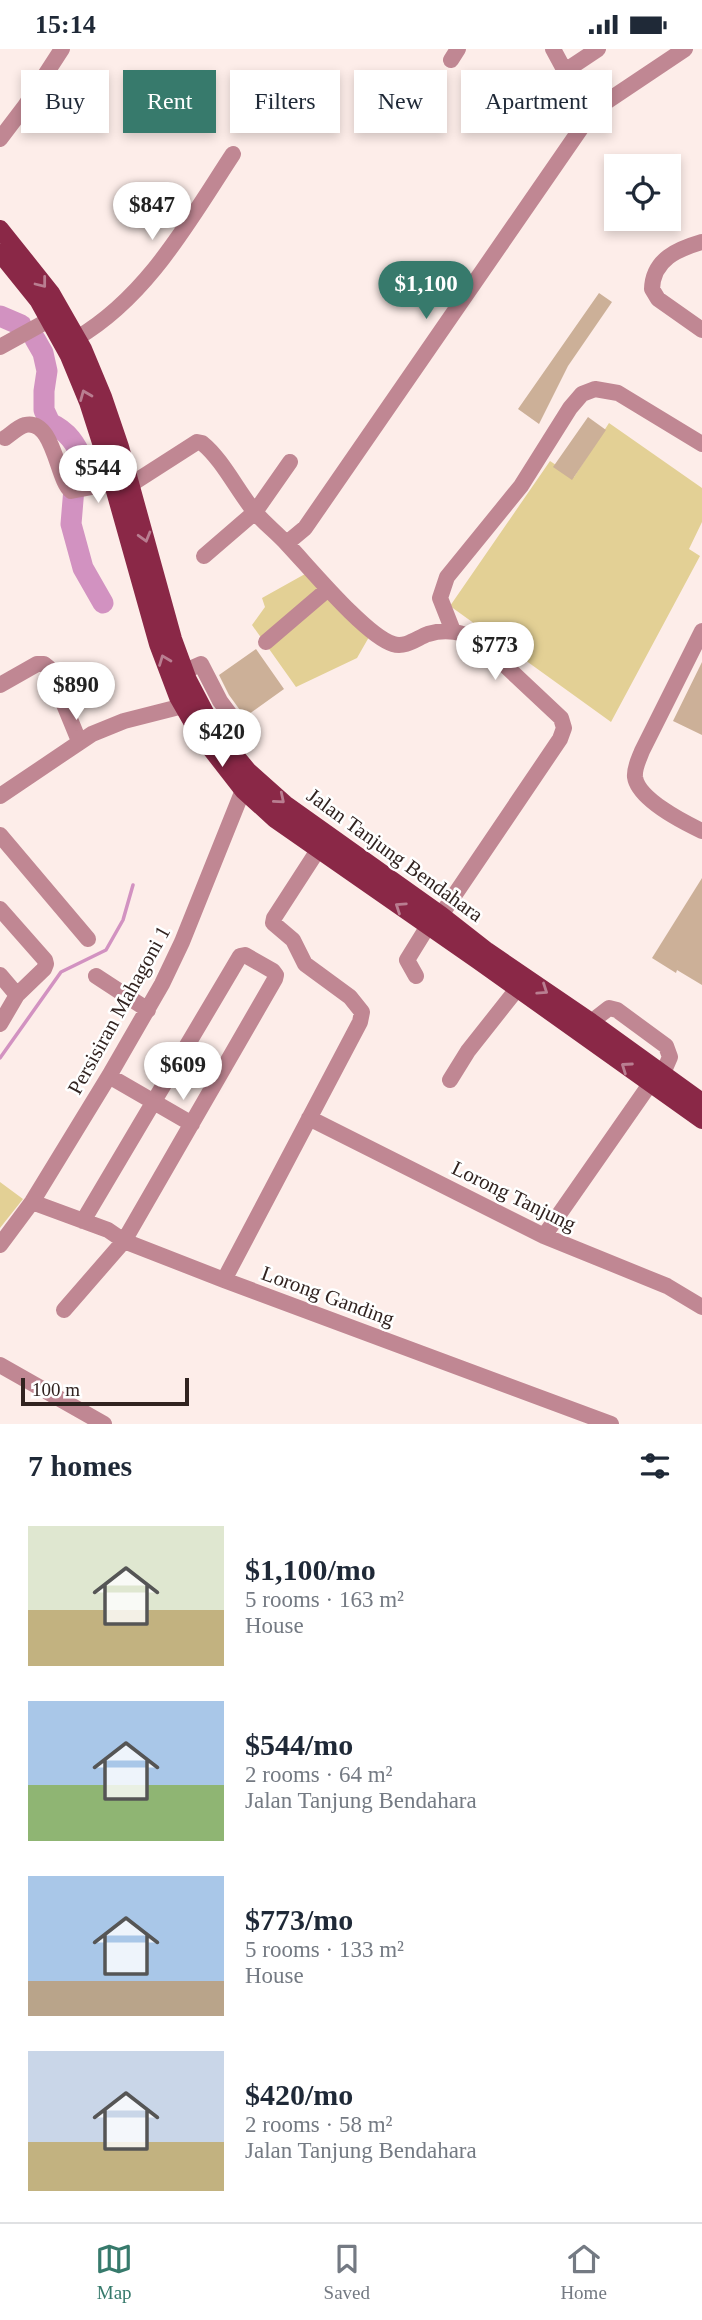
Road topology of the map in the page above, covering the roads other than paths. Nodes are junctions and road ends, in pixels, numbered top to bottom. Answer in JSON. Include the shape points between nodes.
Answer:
{"nodes":[{"id":1,"x":62,"y":49,"type":"edge"},
{"id":2,"x":553,"y":49,"type":"edge"},
{"id":3,"x":598,"y":49,"type":"edge"},
{"id":4,"x":685,"y":49,"type":"edge"},
{"id":5,"x":564,"y":70,"type":"edge"},
{"id":6,"x":566,"y":70,"type":"edge"},
{"id":7,"x":612,"y":98,"type":"edge"},
{"id":8,"x":578,"y":133,"type":"edge"},
{"id":9,"x":0,"y":139,"type":"edge"},
{"id":10,"x":233,"y":155,"type":"dead end"},
{"id":11,"x":0,"y":229,"type":"edge"},
{"id":12,"x":702,"y":242,"type":"edge"},
{"id":13,"x":0,"y":253,"type":"edge"},
{"id":14,"x":49,"y":320,"type":"junction"},
{"id":15,"x":702,"y":330,"type":"edge"},
{"id":16,"x":77,"y":338,"type":"junction"},
{"id":17,"x":0,"y":347,"type":"edge"},
{"id":18,"x":5,"y":437,"type":"dead end"},
{"id":19,"x":702,"y":444,"type":"edge"},
{"id":20,"x":290,"y":462,"type":"dead end"},
{"id":21,"x":121,"y":484,"type":"junction"},
{"id":22,"x":255,"y":512,"type":"junction"},
{"id":23,"x":287,"y":543,"type":"junction"},
{"id":24,"x":204,"y":556,"type":"dead end"},
{"id":25,"x":328,"y":589,"type":"junction"},
{"id":26,"x":453,"y":631,"type":"junction"},
{"id":27,"x":702,"y":631,"type":"edge"},
{"id":28,"x":266,"y":642,"type":"dead end"},
{"id":29,"x":0,"y":685,"type":"edge"},
{"id":30,"x":183,"y":706,"type":"junction"},
{"id":31,"x":79,"y":741,"type":"junction"},
{"id":32,"x":243,"y":790,"type":"junction"},
{"id":33,"x":0,"y":796,"type":"edge"},
{"id":34,"x":702,"y":831,"type":"edge"},
{"id":35,"x":0,"y":835,"type":"edge"},
{"id":36,"x":318,"y":850,"type":"junction"},
{"id":37,"x":0,"y":909,"type":"edge"},
{"id":38,"x":435,"y":921,"type":"junction"},
{"id":39,"x":88,"y":939,"type":"dead end"},
{"id":40,"x":0,"y":975,"type":"edge"},
{"id":41,"x":96,"y":976,"type":"dead end"},
{"id":42,"x":416,"y":976,"type":"dead end"},
{"id":43,"x":517,"y":989,"type":"junction"},
{"id":44,"x":17,"y":995,"type":"junction"},
{"id":45,"x":148,"y":1010,"type":"junction"},
{"id":46,"x":591,"y":1022,"type":"junction"},
{"id":47,"x":0,"y":1024,"type":"edge"},
{"id":48,"x":109,"y":1076,"type":"junction"},
{"id":49,"x":657,"y":1079,"type":"junction"},
{"id":50,"x":450,"y":1080,"type":"dead end"},
{"id":51,"x":153,"y":1102,"type":"junction"},
{"id":52,"x":702,"y":1102,"type":"edge"},
{"id":53,"x":310,"y":1118,"type":"junction"},
{"id":54,"x":702,"y":1120,"type":"edge"},
{"id":55,"x":192,"y":1124,"type":"junction"},
{"id":56,"x":32,"y":1202,"type":"junction"},
{"id":57,"x":83,"y":1221,"type":"junction"},
{"id":58,"x":544,"y":1236,"type":"junction"},
{"id":59,"x":124,"y":1241,"type":"junction"},
{"id":60,"x":0,"y":1245,"type":"edge"},
{"id":61,"x":224,"y":1280,"type":"junction"},
{"id":62,"x":699,"y":1299,"type":"edge"},
{"id":63,"x":64,"y":1310,"type":"dead end"},
{"id":64,"x":0,"y":1365,"type":"edge"},
{"id":65,"x":104,"y":1424,"type":"edge"},
{"id":66,"x":611,"y":1424,"type":"edge"}],
"edges":[{"from":1,"to":9,"type":"street"},
{"from":2,"to":5,"type":"street"},
{"from":3,"to":6,"type":"street"},
{"from":4,"to":7,"type":"street"},
{"from":8,"to":23,"type":"street","via":[[304,528]]},
{"from":10,"to":16,"type":"street","via":[[134,294]]},
{"from":11,"to":16,"type":"main road","name":"Jalan Tanjung Bendahara","one_way":true,"via":[[51,293]]},
{"from":12,"to":15,"type":"street","via":[[667,256],[652,289],[658,299]]},
{"from":13,"to":14,"type":"main road","name":"Jalan Tanjung Bendahara"},
{"from":14,"to":17,"type":"street"},
{"from":21,"to":14,"type":"main road","name":"Jalan Tanjung Bendahara","one_way":true,"via":[[69,356]]},
{"from":16,"to":21,"type":"main road","name":"Jalan Tanjung Bendahara","via":[[103,397]]},
{"from":18,"to":21,"type":"street","via":[[26,425],[42,433],[55,453],[65,487],[73,491]]},
{"from":19,"to":26,"type":"street","via":[[618,393],[595,389],[582,394],[521,487],[447,577],[440,598]]},
{"from":20,"to":22,"type":"street"},
{"from":21,"to":22,"type":"street","via":[[202,443]]},
{"from":30,"to":21,"type":"main road","name":"Jalan Tanjung Bendahara","one_way":true,"via":[[158,644]]},
{"from":21,"to":38,"type":"main road","name":"Jalan Tanjung Bendahara","one_way":true,"via":[[173,639],[200,664],[211,722],[248,771],[285,804]]},
{"from":22,"to":23,"type":"street"},
{"from":22,"to":24,"type":"street"},
{"from":23,"to":25,"type":"street"},
{"from":25,"to":26,"type":"street","via":[[393,645]]},
{"from":25,"to":28,"type":"street"},
{"from":26,"to":38,"type":"street","via":[[479,641],[561,718],[564,728]]},
{"from":27,"to":34,"type":"street","via":[[642,751],[635,778],[648,798]]},
{"from":29,"to":31,"type":"street","via":[[44,664]]},
{"from":30,"to":31,"type":"street","via":[[124,721]]},
{"from":30,"to":32,"type":"main road","name":"Jalan Tanjung Bendahara"},
{"from":31,"to":33,"type":"street"},
{"from":32,"to":36,"type":"main road","name":"Jalan Tanjung Bendahara"},
{"from":32,"to":45,"type":"street","name":"Persisiran Mahagoni 1","via":[[182,942]]},
{"from":35,"to":39,"type":"street"},
{"from":38,"to":36,"type":"main road","name":"Jalan Tanjung Bendahara","one_way":true},
{"from":36,"to":53,"type":"street","via":[[273,923],[293,940],[305,964],[350,997],[362,1012]]},
{"from":37,"to":44,"type":"street","via":[[46,964]]},
{"from":38,"to":42,"type":"street","via":[[407,960]]},
{"from":38,"to":43,"type":"main road","name":"Jalan Tanjung Bendahara"},
{"from":38,"to":46,"type":"main road","name":"Jalan Tanjung Bendahara","one_way":true},
{"from":40,"to":44,"type":"street"},
{"from":41,"to":45,"type":"street"},
{"from":49,"to":43,"type":"main road","name":"Jalan Tanjung Bendahara","one_way":true},
{"from":43,"to":50,"type":"street"},
{"from":44,"to":47,"type":"street"},
{"from":45,"to":48,"type":"street","name":"Persisiran Mahagoni 1"},
{"from":46,"to":49,"type":"main road","name":"Jalan Tanjung Bendahara"},
{"from":46,"to":49,"type":"street","via":[[609,1008],[617,1010],[666,1046],[670,1057]]},
{"from":48,"to":51,"type":"street"},
{"from":48,"to":56,"type":"street","name":"Persisiran Mahagoni 1"},
{"from":49,"to":52,"type":"main road","name":"Jalan Tanjung Bendahara"},
{"from":49,"to":54,"type":"main road","name":"Jalan Tanjung Bendahara"},
{"from":49,"to":58,"type":"street"},
{"from":51,"to":55,"type":"street"},
{"from":51,"to":55,"type":"street","via":[[240,956],[245,955],[276,975]]},
{"from":51,"to":57,"type":"street"},
{"from":53,"to":58,"type":"street","name":"Lorong Tanjung"},
{"from":53,"to":61,"type":"street"},
{"from":55,"to":59,"type":"street"},
{"from":56,"to":57,"type":"street","name":"Lorong Ganding"},
{"from":56,"to":60,"type":"street","name":"Persisiran Mahagoni 1"},
{"from":57,"to":59,"type":"street","name":"Lorong Ganding"},
{"from":58,"to":62,"type":"street","name":"Lorong Tanjung"},
{"from":59,"to":61,"type":"street","name":"Lorong Ganding"},
{"from":59,"to":63,"type":"street"},
{"from":61,"to":66,"type":"street","name":"Lorong Ganding"},
{"from":64,"to":65,"type":"street"}]}
